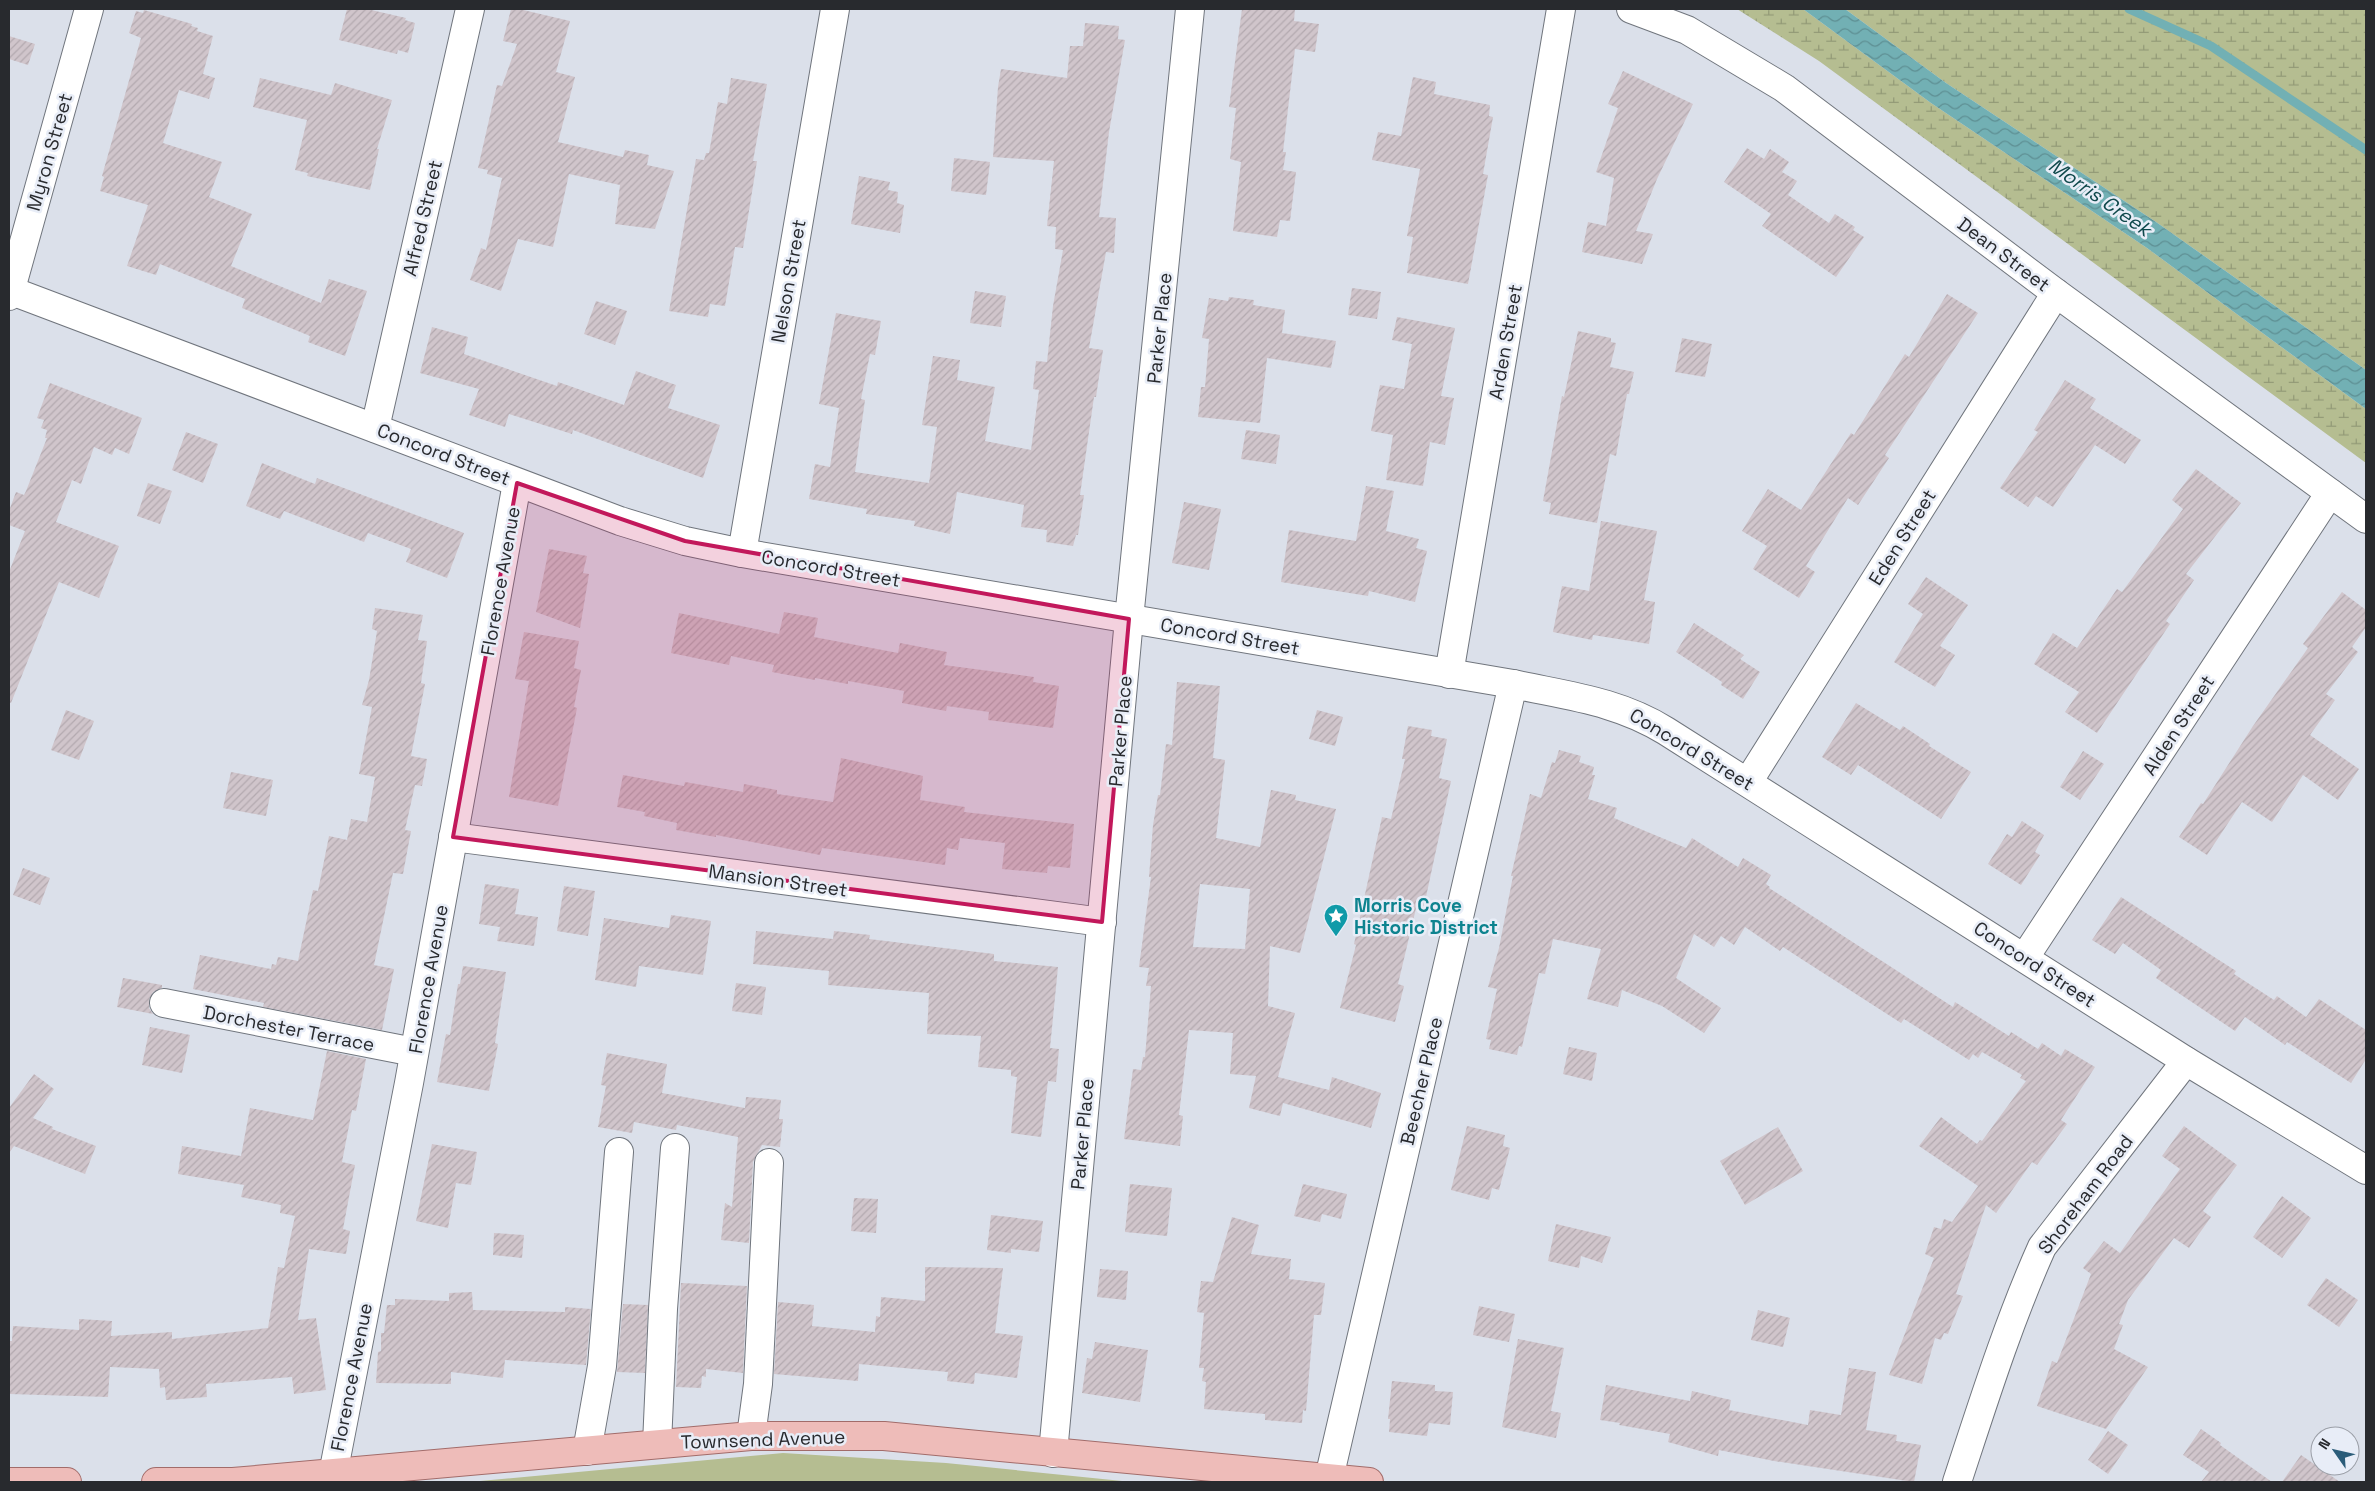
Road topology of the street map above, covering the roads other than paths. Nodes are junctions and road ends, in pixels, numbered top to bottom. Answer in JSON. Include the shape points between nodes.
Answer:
{"nodes":[{"id":1,"x":89,"y":9,"type":"edge"},
{"id":2,"x":470,"y":9,"type":"edge"},
{"id":3,"x":835,"y":9,"type":"edge"},
{"id":4,"x":1190,"y":9,"type":"edge"},
{"id":5,"x":1561,"y":9,"type":"edge"},
{"id":6,"x":1631,"y":9,"type":"edge"},
{"id":7,"x":9,"y":292,"type":"edge"},
{"id":8,"x":2056,"y":293,"type":"junction"},
{"id":9,"x":375,"y":428,"type":"junction"},
{"id":10,"x":518,"y":483,"type":"junction"},
{"id":11,"x":2330,"y":493,"type":"junction"},
{"id":12,"x":2366,"y":519,"type":"edge"},
{"id":13,"x":742,"y":553,"type":"junction"},
{"id":14,"x":1129,"y":619,"type":"junction"},
{"id":15,"x":1449,"y":674,"type":"junction"},
{"id":16,"x":1513,"y":684,"type":"junction"},
{"id":17,"x":1748,"y":782,"type":"junction"},
{"id":18,"x":453,"y":837,"type":"junction"},
{"id":19,"x":1102,"y":922,"type":"junction"},
{"id":20,"x":2025,"y":957,"type":"junction"},
{"id":21,"x":164,"y":1004,"type":"dead end"},
{"id":22,"x":414,"y":1052,"type":"junction"},
{"id":23,"x":2186,"y":1061,"type":"junction"},
{"id":24,"x":675,"y":1148,"type":"dead end"},
{"id":25,"x":619,"y":1152,"type":"dead end"},
{"id":26,"x":769,"y":1163,"type":"dead end"},
{"id":27,"x":2366,"y":1170,"type":"edge"},
{"id":28,"x":750,"y":1436,"type":"junction"},
{"id":29,"x":657,"y":1444,"type":"junction"},
{"id":30,"x":586,"y":1451,"type":"junction"},
{"id":31,"x":1053,"y":1453,"type":"junction"},
{"id":32,"x":333,"y":1474,"type":"junction"},
{"id":33,"x":1329,"y":1478,"type":"junction"},
{"id":34,"x":9,"y":1482,"type":"edge"},
{"id":35,"x":67,"y":1482,"type":"edge"},
{"id":36,"x":156,"y":1482,"type":"edge"},
{"id":37,"x":1369,"y":1482,"type":"edge"},
{"id":38,"x":1957,"y":1482,"type":"edge"}],
"edges":[{"from":1,"to":7,"type":"street","name":"Myron Street"},
{"from":2,"to":9,"type":"street","name":"Alfred Street"},
{"from":3,"to":13,"type":"street","name":"Nelson Street"},
{"from":4,"to":14,"type":"street","name":"Parker Place"},
{"from":5,"to":15,"type":"street","name":"Arden Street"},
{"from":6,"to":8,"type":"street","name":"Dean Street","via":[[1687,30],[1784,88]]},
{"from":7,"to":9,"type":"street","name":"Concord Street"},
{"from":8,"to":11,"type":"street","name":"Dean Street"},
{"from":8,"to":17,"type":"street","name":"Eden Street"},
{"from":9,"to":10,"type":"street","name":"Concord Street"},
{"from":10,"to":13,"type":"street","name":"Concord Street","via":[[620,521],[685,541]]},
{"from":10,"to":18,"type":"street","name":"Florence Avenue"},
{"from":11,"to":12,"type":"street","name":"Dean Street"},
{"from":11,"to":20,"type":"street","name":"Alden Street"},
{"from":13,"to":14,"type":"street","name":"Concord Street"},
{"from":14,"to":15,"type":"street","name":"Concord Street"},
{"from":14,"to":19,"type":"street","name":"Parker Place"},
{"from":15,"to":16,"type":"street","name":"Concord Street"},
{"from":16,"to":17,"type":"street","name":"Concord Street","via":[[1616,706],[1643,716]]},
{"from":16,"to":33,"type":"street","name":"Beecher Place"},
{"from":17,"to":20,"type":"street","name":"Concord Street"},
{"from":18,"to":19,"type":"street","name":"Mansion Street"},
{"from":18,"to":22,"type":"street","name":"Florence Avenue"},
{"from":19,"to":31,"type":"street","name":"Parker Place"},
{"from":20,"to":23,"type":"street","name":"Concord Street"},
{"from":21,"to":22,"type":"street","name":"Dorchester Terrace"},
{"from":22,"to":32,"type":"street","name":"Florence Avenue"},
{"from":23,"to":27,"type":"street","name":"Concord Street"},
{"from":23,"to":38,"type":"street","name":"Shoreham Road","via":[[2042,1247],[1994,1369]]},
{"from":24,"to":29,"type":"street"},
{"from":25,"to":30,"type":"street","via":[[602,1366]]},
{"from":26,"to":28,"type":"street","via":[[758,1384]]},
{"from":28,"to":29,"type":"main road","name":"Townsend Avenue"},
{"from":28,"to":31,"type":"main road","name":"Townsend Avenue","via":[[884,1436]]},
{"from":29,"to":30,"type":"main road","name":"Townsend Avenue"},
{"from":30,"to":32,"type":"main road","name":"Townsend Avenue"},
{"from":31,"to":33,"type":"main road","name":"Townsend Avenue"},
{"from":32,"to":36,"type":"main road","name":"Townsend Avenue","via":[[233,1482]]},
{"from":33,"to":37,"type":"main road","name":"Townsend Avenue"},
{"from":34,"to":35,"type":"main road"}]}
